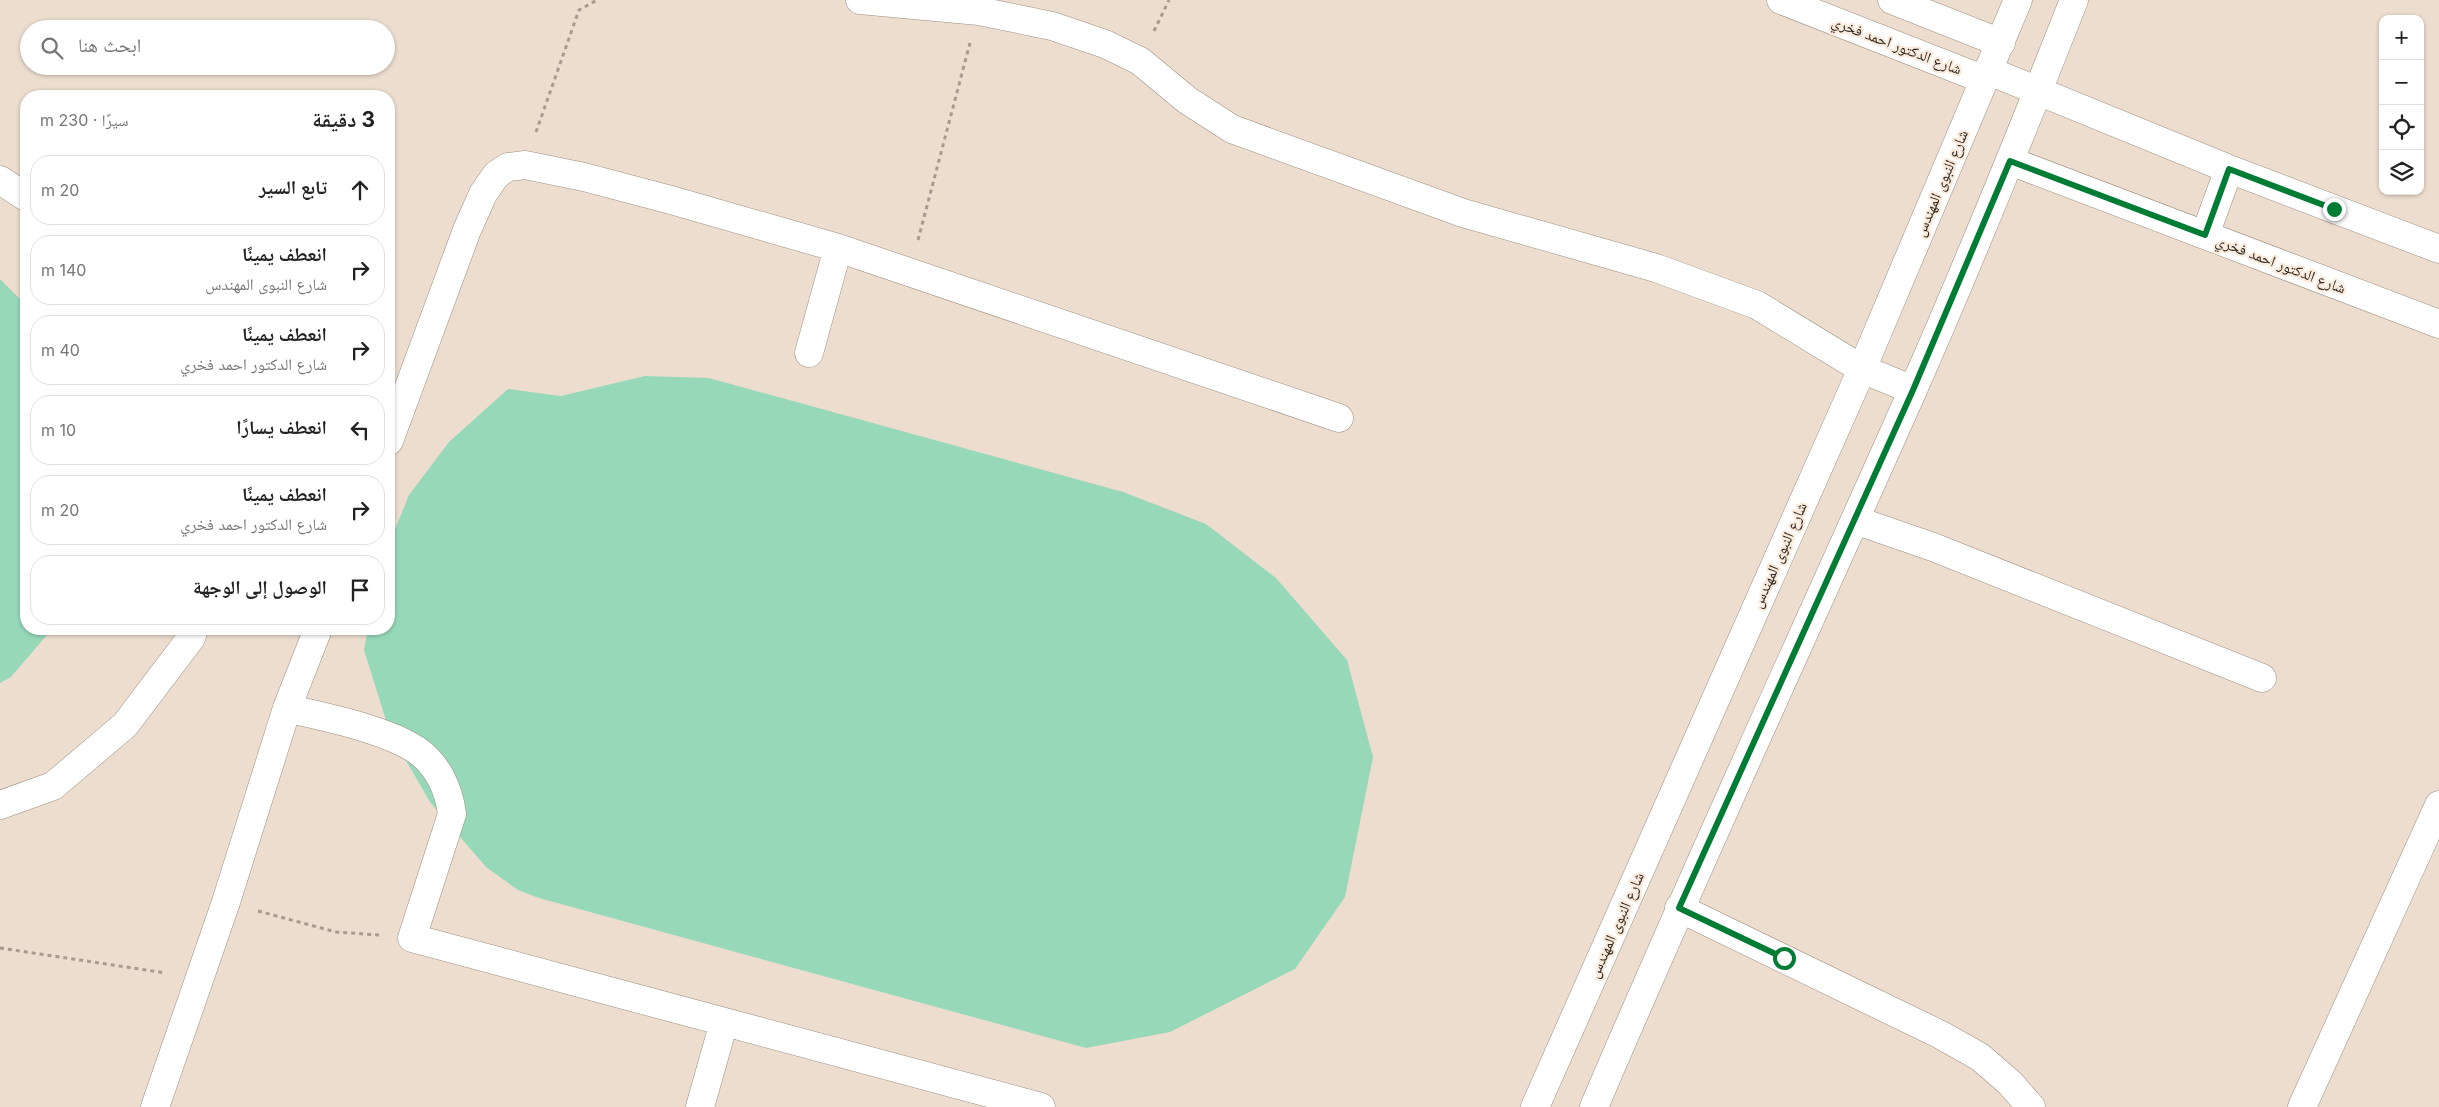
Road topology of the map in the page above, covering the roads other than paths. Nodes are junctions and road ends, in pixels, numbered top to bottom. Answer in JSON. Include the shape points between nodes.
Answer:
{"nodes":[{"id":1,"x":860,"y":0,"type":"edge"},
{"id":2,"x":1781,"y":0,"type":"edge"},
{"id":3,"x":1892,"y":0,"type":"edge"},
{"id":4,"x":2018,"y":0,"type":"edge"},
{"id":5,"x":2074,"y":0,"type":"edge"},
{"id":6,"x":2001,"y":43,"type":"junction"},
{"id":7,"x":1987,"y":75,"type":"junction"},
{"id":8,"x":2038,"y":91,"type":"junction"},
{"id":9,"x":2010,"y":161,"type":"junction"},
{"id":10,"x":2229,"y":169,"type":"junction"},
{"id":11,"x":0,"y":180,"type":"edge"},
{"id":12,"x":20,"y":193,"type":"edge"},
{"id":13,"x":2205,"y":235,"type":"junction"},
{"id":14,"x":838,"y":248,"type":"junction"},
{"id":15,"x":2439,"y":249,"type":"edge"},
{"id":16,"x":2439,"y":324,"type":"edge"},
{"id":17,"x":809,"y":352,"type":"dead end"},
{"id":18,"x":1862,"y":369,"type":"junction"},
{"id":19,"x":1913,"y":390,"type":"junction"},
{"id":20,"x":1339,"y":418,"type":"dead end"},
{"id":21,"x":395,"y":426,"type":"edge"},
{"id":22,"x":1855,"y":520,"type":"junction"},
{"id":23,"x":192,"y":635,"type":"edge"},
{"id":24,"x":316,"y":635,"type":"edge"},
{"id":25,"x":2262,"y":678,"type":"dead end"},
{"id":26,"x":288,"y":708,"type":"junction"},
{"id":27,"x":0,"y":805,"type":"edge"},
{"id":28,"x":2439,"y":805,"type":"edge"},
{"id":29,"x":1679,"y":908,"type":"junction"},
{"id":30,"x":724,"y":1022,"type":"junction"},
{"id":31,"x":155,"y":1107,"type":"edge"},
{"id":32,"x":700,"y":1107,"type":"edge"},
{"id":33,"x":1041,"y":1107,"type":"edge"},
{"id":34,"x":1535,"y":1107,"type":"edge"},
{"id":35,"x":1594,"y":1107,"type":"edge"},
{"id":36,"x":2031,"y":1107,"type":"edge"},
{"id":37,"x":2302,"y":1107,"type":"edge"}],
"edges":[{"from":1,"to":18,"type":"street","via":[[978,11],[1052,26],[1105,44],[1140,61],[1209,116],[1232,129],[1463,213],[1656,268],[1757,305]]},
{"from":2,"to":7,"type":"street","name":"شارع الدكتور احمد فخري"},
{"from":3,"to":6,"type":"street"},
{"from":4,"to":6,"type":"street","name":"شارع النبوى المهندس"},
{"from":5,"to":8,"type":"street"},
{"from":6,"to":7,"type":"street","name":"شارع النبوى المهندس"},
{"from":7,"to":8,"type":"street","name":"شارع الدكتور احمد فخري"},
{"from":7,"to":18,"type":"street","name":"شارع النبوى المهندس"},
{"from":8,"to":9,"type":"street"},
{"from":8,"to":10,"type":"street"},
{"from":9,"to":13,"type":"street","name":"شارع الدكتور احمد فخري"},
{"from":9,"to":19,"type":"street"},
{"from":10,"to":13,"type":"street"},
{"from":10,"to":15,"type":"street"},
{"from":11,"to":12,"type":"street"},
{"from":13,"to":16,"type":"street","name":"شارع الدكتور احمد فخري"},
{"from":14,"to":17,"type":"street"},
{"from":14,"to":20,"type":"street"},
{"from":14,"to":21,"type":"street","via":[[584,177],[525,165],[508,167],[496,175],[483,194],[467,230]]},
{"from":18,"to":19,"type":"street"},
{"from":18,"to":34,"type":"street","name":"شارع النبوى المهندس"},
{"from":19,"to":22,"type":"street"},
{"from":22,"to":25,"type":"street","via":[[1933,547]]},
{"from":22,"to":29,"type":"street"},
{"from":23,"to":27,"type":"street","via":[[125,725],[52,786]]},
{"from":24,"to":26,"type":"street"},
{"from":26,"to":30,"type":"street","via":[[377,733],[415,749],[440,776],[450,797],[452,814],[412,938]]},
{"from":26,"to":31,"type":"street","via":[[226,902]]},
{"from":28,"to":37,"type":"street"},
{"from":29,"to":35,"type":"street"},
{"from":29,"to":36,"type":"street","via":[[1980,1057]]},
{"from":30,"to":32,"type":"street"},
{"from":30,"to":33,"type":"street"}]}
